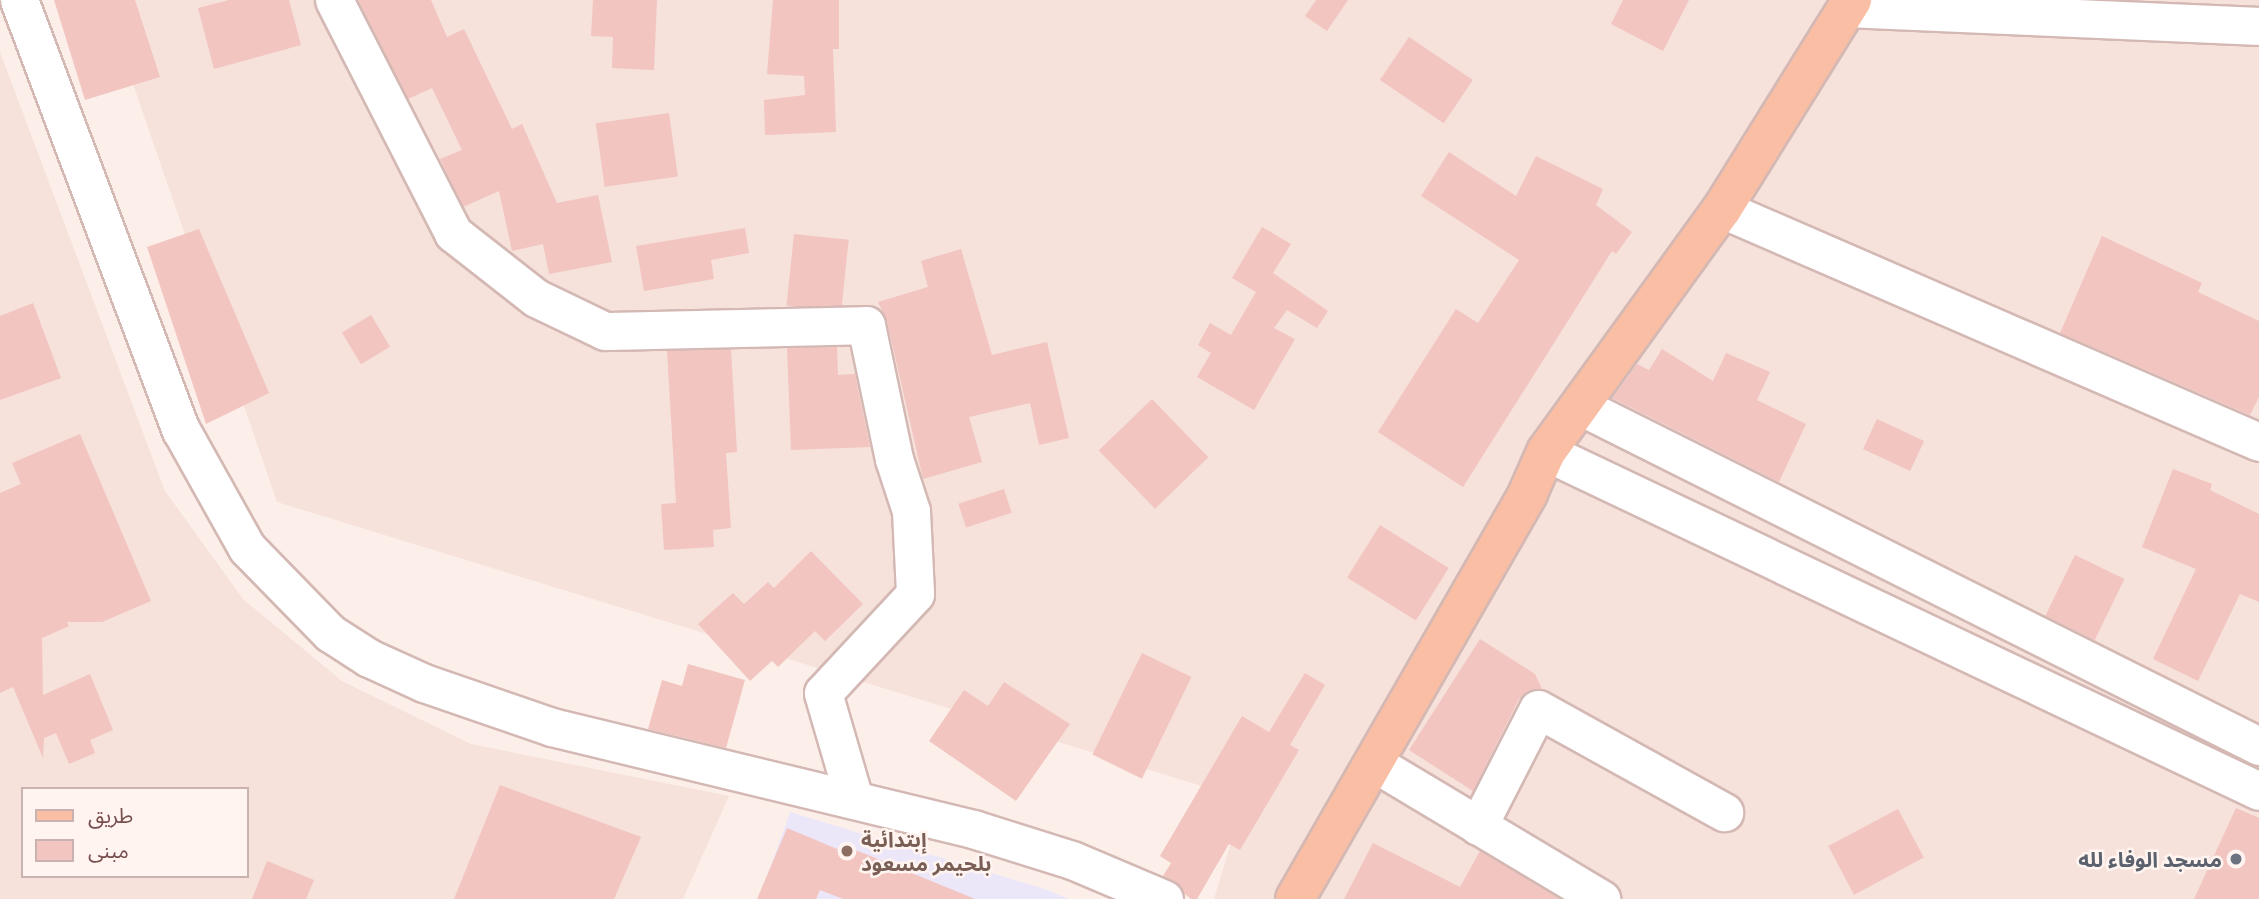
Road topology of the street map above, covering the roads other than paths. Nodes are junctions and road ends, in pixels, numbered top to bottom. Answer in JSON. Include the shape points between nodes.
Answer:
{"nodes":[{"id":1,"x":19,"y":0,"type":"edge"},
{"id":2,"x":334,"y":0,"type":"edge"},
{"id":3,"x":1850,"y":4,"type":"edge"},
{"id":4,"x":2259,"y":26,"type":"edge"},
{"id":5,"x":1722,"y":209,"type":"junction"},
{"id":6,"x":1582,"y":407,"type":"junction"},
{"id":7,"x":2259,"y":442,"type":"edge"},
{"id":8,"x":1546,"y":452,"type":"junction"},
{"id":9,"x":2059,"y":645,"type":"junction"},
{"id":10,"x":2036,"y":686,"type":"junction"},
{"id":11,"x":2259,"y":746,"type":"edge"},
{"id":12,"x":1374,"y":763,"type":"junction"},
{"id":13,"x":2259,"y":791,"type":"edge"},
{"id":14,"x":854,"y":799,"type":"junction"},
{"id":15,"x":1724,"y":812,"type":"dead end"},
{"id":16,"x":1478,"y":826,"type":"junction"},
{"id":17,"x":1164,"y":899,"type":"edge"},
{"id":18,"x":1295,"y":899,"type":"edge"},
{"id":19,"x":1601,"y":899,"type":"edge"}],
"edges":[{"from":1,"to":14,"type":"street","via":[[181,430],[247,548],[310,615],[369,658],[460,697],[650,753],[775,777]]},
{"from":2,"to":14,"type":"street","via":[[453,233],[536,298],[605,331],[866,325],[894,459],[911,512],[915,594],[823,693]]},
{"from":3,"to":4,"type":"street"},
{"from":3,"to":5,"type":"main road"},
{"from":5,"to":6,"type":"main road"},
{"from":5,"to":7,"type":"street"},
{"from":6,"to":8,"type":"main road"},
{"from":6,"to":9,"type":"street"},
{"from":8,"to":10,"type":"street"},
{"from":8,"to":12,"type":"main road","via":[[1528,493]]},
{"from":9,"to":10,"type":"street"},
{"from":9,"to":11,"type":"street"},
{"from":10,"to":13,"type":"street"},
{"from":12,"to":16,"type":"street"},
{"from":12,"to":18,"type":"main road"},
{"from":14,"to":17,"type":"street","via":[[1034,846]]},
{"from":15,"to":16,"type":"street","via":[[1538,709]]},
{"from":16,"to":19,"type":"street"}]}
